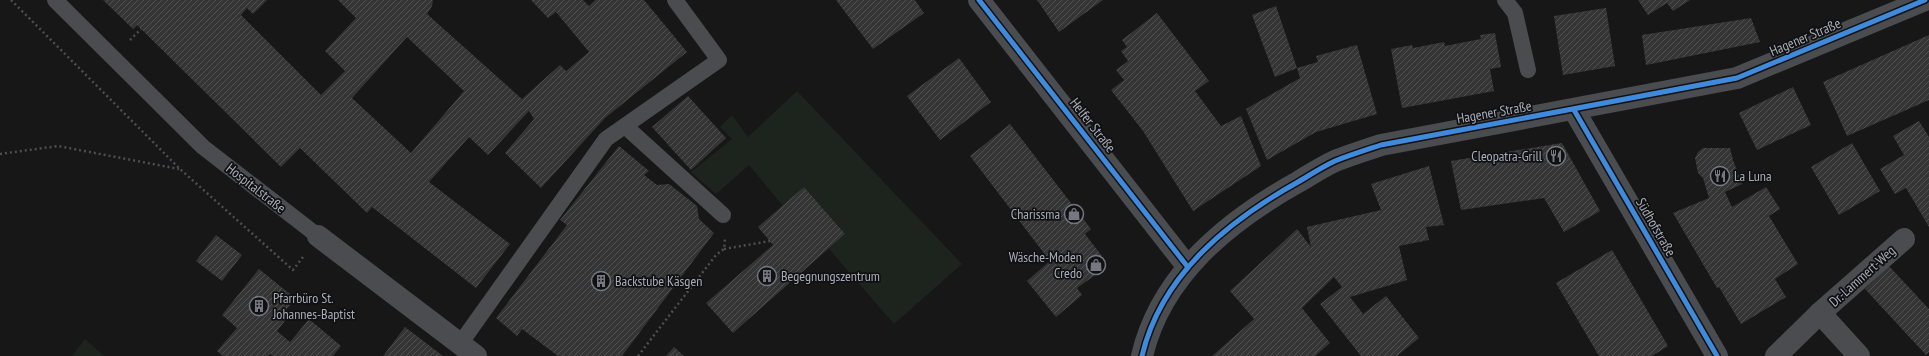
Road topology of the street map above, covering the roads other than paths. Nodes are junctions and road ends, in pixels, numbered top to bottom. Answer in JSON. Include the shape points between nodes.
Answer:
{"nodes":[{"id":1,"x":55,"y":0,"type":"edge"},
{"id":2,"x":675,"y":0,"type":"edge"},
{"id":3,"x":980,"y":0,"type":"edge"},
{"id":4,"x":1505,"y":0,"type":"edge"},
{"id":5,"x":1925,"y":0,"type":"edge"},
{"id":6,"x":1528,"y":70,"type":"dead end"},
{"id":7,"x":1574,"y":110,"type":"junction"},
{"id":8,"x":625,"y":126,"type":"junction"},
{"id":9,"x":723,"y":215,"type":"road end"},
{"id":10,"x":318,"y":236,"type":"joint"},
{"id":11,"x":1904,"y":239,"type":"dead end"},
{"id":12,"x":1187,"y":266,"type":"junction"},
{"id":13,"x":1820,"y":313,"type":"junction"},
{"id":14,"x":468,"y":350,"type":"edge"},
{"id":15,"x":1142,"y":356,"type":"edge"},
{"id":16,"x":1716,"y":356,"type":"edge"},
{"id":17,"x":1776,"y":356,"type":"edge"},
{"id":18,"x":1859,"y":356,"type":"edge"}],
"edges":[{"from":1,"to":10,"type":"lane","name":"Hospitalstraße","via":[[203,147]]},
{"from":2,"to":8,"type":"lane","via":[[720,60]]},
{"from":3,"to":12,"type":"street","name":"Helfer Straße"},
{"from":4,"to":6,"type":"lane","via":[[1514,13]]},
{"from":5,"to":7,"type":"street","name":"Hagener Straße","via":[[1737,78]]},
{"from":7,"to":12,"type":"street","name":"Hagener Straße","via":[[1381,145],[1335,161],[1270,198],[1226,229]]},
{"from":7,"to":16,"type":"street","name":"Südhofstraße"},
{"from":8,"to":9,"type":"lane"},
{"from":8,"to":14,"type":"lane","via":[[606,139]]},
{"from":10,"to":14,"type":"street","name":"Hospitalstraße"},
{"from":11,"to":13,"type":"street","name":"Dr.-Lammert-Weg"},
{"from":12,"to":15,"type":"street","name":"Hagener Straße","via":[[1164,300],[1147,335]]},
{"from":13,"to":17,"type":"street","name":"Dr.-Lammert-Weg"},
{"from":13,"to":18,"type":"street","name":"Dr.-Lammert-Weg"}]}
